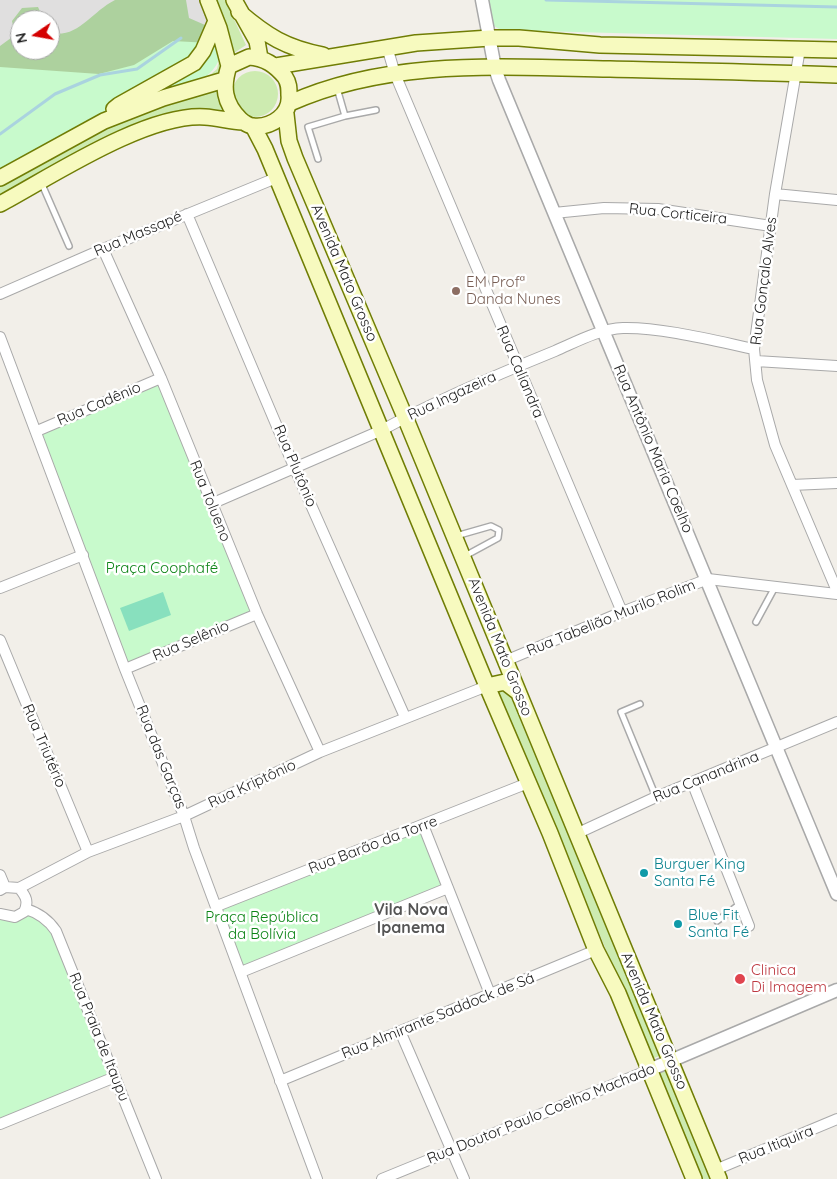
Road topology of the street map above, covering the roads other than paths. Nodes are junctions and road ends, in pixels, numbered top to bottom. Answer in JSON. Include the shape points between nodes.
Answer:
{"nodes":[{"id":1,"x":208,"y":0,"type":"edge"},
{"id":2,"x":482,"y":0,"type":"edge"},
{"id":3,"x":237,"y":6,"type":"edge"},
{"id":4,"x":216,"y":20,"type":"junction"},
{"id":5,"x":490,"y":38,"type":"junction"},
{"id":6,"x":387,"y":48,"type":"junction"},
{"id":7,"x":800,"y":49,"type":"junction"},
{"id":8,"x":837,"y":50,"type":"edge"},
{"id":9,"x":332,"y":56,"type":"junction"},
{"id":10,"x":260,"y":58,"type":"junction"},
{"id":11,"x":276,"y":66,"type":"junction"},
{"id":12,"x":495,"y":68,"type":"junction"},
{"id":13,"x":227,"y":73,"type":"junction"},
{"id":14,"x":796,"y":73,"type":"junction"},
{"id":15,"x":395,"y":74,"type":"junction"},
{"id":16,"x":837,"y":75,"type":"edge"},
{"id":17,"x":337,"y":86,"type":"junction"},
{"id":18,"x":288,"y":108,"type":"junction"},
{"id":19,"x":376,"y":110,"type":"dead end"},
{"id":20,"x":345,"y":116,"type":"junction"},
{"id":21,"x":104,"y":121,"type":"junction"},
{"id":22,"x":248,"y":124,"type":"junction"},
{"id":23,"x":318,"y":159,"type":"dead end"},
{"id":24,"x":0,"y":178,"type":"edge"},
{"id":25,"x":276,"y":178,"type":"junction"},
{"id":26,"x":41,"y":182,"type":"junction"},
{"id":27,"x":775,"y":194,"type":"junction"},
{"id":28,"x":837,"y":200,"type":"edge"},
{"id":29,"x":0,"y":204,"type":"edge"},
{"id":30,"x":554,"y":213,"type":"junction"},
{"id":31,"x":187,"y":214,"type":"junction"},
{"id":32,"x":771,"y":226,"type":"junction"},
{"id":33,"x":69,"y":246,"type":"dead end"},
{"id":34,"x":103,"y":248,"type":"junction"},
{"id":35,"x":0,"y":294,"type":"edge"},
{"id":36,"x":603,"y":331,"type":"junction"},
{"id":37,"x":0,"y":337,"type":"edge"},
{"id":38,"x":754,"y":349,"type":"junction"},
{"id":39,"x":756,"y":361,"type":"junction"},
{"id":40,"x":518,"y":366,"type":"junction"},
{"id":41,"x":837,"y":366,"type":"edge"},
{"id":42,"x":161,"y":378,"type":"junction"},
{"id":43,"x":405,"y":417,"type":"junction"},
{"id":44,"x":382,"y":430,"type":"junction"},
{"id":45,"x":37,"y":431,"type":"junction"},
{"id":46,"x":295,"y":468,"type":"junction"},
{"id":47,"x":837,"y":483,"type":"edge"},
{"id":48,"x":792,"y":485,"type":"junction"},
{"id":49,"x":211,"y":504,"type":"junction"},
{"id":50,"x":454,"y":536,"type":"junction"},
{"id":51,"x":83,"y":555,"type":"junction"},
{"id":52,"x":463,"y":557,"type":"junction"},
{"id":53,"x":708,"y":580,"type":"junction"},
{"id":54,"x":776,"y":587,"type":"junction"},
{"id":55,"x":0,"y":588,"type":"edge"},
{"id":56,"x":837,"y":592,"type":"edge"},
{"id":57,"x":622,"y":612,"type":"junction"},
{"id":58,"x":257,"y":614,"type":"junction"},
{"id":59,"x":756,"y":622,"type":"dead end"},
{"id":60,"x":0,"y":640,"type":"edge"},
{"id":61,"x":505,"y":661,"type":"junction"},
{"id":62,"x":125,"y":669,"type":"junction"},
{"id":63,"x":487,"y":686,"type":"junction"},
{"id":64,"x":518,"y":692,"type":"junction"},
{"id":65,"x":640,"y":704,"type":"dead end"},
{"id":66,"x":406,"y":717,"type":"junction"},
{"id":67,"x":837,"y":722,"type":"edge"},
{"id":68,"x":776,"y":748,"type":"junction"},
{"id":69,"x":320,"y":752,"type":"junction"},
{"id":70,"x":692,"y":782,"type":"junction"},
{"id":71,"x":528,"y":784,"type":"junction"},
{"id":72,"x":656,"y":797,"type":"junction"},
{"id":73,"x":184,"y":816,"type":"junction"},
{"id":74,"x":424,"y":826,"type":"junction"},
{"id":75,"x":550,"y":833,"type":"junction"},
{"id":76,"x":576,"y":834,"type":"junction"},
{"id":77,"x":88,"y":852,"type":"junction"},
{"id":78,"x":0,"y":875,"type":"edge"},
{"id":79,"x":2,"y":888,"type":"edge"},
{"id":80,"x":19,"y":888,"type":"junction"},
{"id":81,"x":448,"y":888,"type":"junction"},
{"id":82,"x":837,"y":894,"type":"edge"},
{"id":83,"x":740,"y":904,"type":"junction"},
{"id":84,"x":217,"y":906,"type":"junction"},
{"id":85,"x":26,"y":909,"type":"junction"},
{"id":86,"x":3,"y":917,"type":"edge"},
{"id":87,"x":717,"y":921,"type":"dead end"},
{"id":88,"x":749,"y":926,"type":"dead end"},
{"id":89,"x":596,"y":950,"type":"junction"},
{"id":90,"x":241,"y":972,"type":"junction"},
{"id":91,"x":837,"y":990,"type":"edge"},
{"id":92,"x":490,"y":994,"type":"junction"},
{"id":93,"x":400,"y":1031,"type":"junction"},
{"id":94,"x":672,"y":1060,"type":"junction"},
{"id":95,"x":649,"y":1070,"type":"junction"},
{"id":96,"x":115,"y":1076,"type":"junction"},
{"id":97,"x":280,"y":1081,"type":"junction"},
{"id":98,"x":837,"y":1119,"type":"edge"},
{"id":99,"x":0,"y":1124,"type":"edge"},
{"id":100,"x":452,"y":1151,"type":"junction"},
{"id":101,"x":717,"y":1174,"type":"edge"},
{"id":102,"x":156,"y":1179,"type":"edge"},
{"id":103,"x":317,"y":1179,"type":"edge"},
{"id":104,"x":382,"y":1179,"type":"edge"},
{"id":105,"x":464,"y":1179,"type":"edge"},
{"id":106,"x":694,"y":1179,"type":"edge"}],
"edges":[{"from":1,"to":4,"type":"main road"},
{"from":2,"to":5,"type":"street","name":"Rua Antônio Maria Coelho"},
{"from":3,"to":9,"type":"main road","via":[[264,33],[284,45]]},
{"from":3,"to":10,"type":"main road","via":[[257,42]]},
{"from":4,"to":13,"type":"main road"},
{"from":4,"to":21,"type":"main road","via":[[203,51],[194,63],[119,104]]},
{"from":5,"to":6,"type":"main road"},
{"from":5,"to":7,"type":"main road","via":[[600,45]]},
{"from":5,"to":12,"type":"street","name":"Rua Antônio Maria Coelho"},
{"from":6,"to":9,"type":"main road"},
{"from":6,"to":15,"type":"street","name":"Rua Caliandra"},
{"from":7,"to":8,"type":"main road"},
{"from":7,"to":14,"type":"street","name":"Rua Gonçalo Alves"},
{"from":9,"to":11,"type":"main road"},
{"from":10,"to":11,"type":"main road"},
{"from":10,"to":13,"type":"main road","via":[[244,59]]},
{"from":11,"to":18,"type":"main road","via":[[288,82]]},
{"from":12,"to":14,"type":"main road"},
{"from":12,"to":15,"type":"main road","via":[[462,67]]},
{"from":12,"to":30,"type":"street","name":"Rua Antônio Maria Coelho"},
{"from":13,"to":21,"type":"main road"},
{"from":13,"to":22,"type":"main road","via":[[225,96],[231,111]]},
{"from":14,"to":16,"type":"main road"},
{"from":14,"to":27,"type":"street","name":"Rua Gonçalo Alves"},
{"from":15,"to":17,"type":"main road"},
{"from":15,"to":40,"type":"street","name":"Rua Caliandra"},
{"from":17,"to":18,"type":"main road","via":[[316,91]]},
{"from":17,"to":20,"type":"lane"},
{"from":18,"to":22,"type":"main road","via":[[270,123]]},
{"from":18,"to":43,"type":"main road","name":"Avenida Mato Grosso","via":[[290,141],[295,158]]},
{"from":19,"to":20,"type":"lane"},
{"from":20,"to":23,"type":"lane","via":[[308,128]]},
{"from":21,"to":24,"type":"main road"},
{"from":22,"to":25,"type":"main road","name":"Avenida Mato Grosso"},
{"from":22,"to":26,"type":"main road","via":[[204,117],[150,126]]},
{"from":25,"to":31,"type":"street","name":"Rua Massapé"},
{"from":25,"to":44,"type":"main road","name":"Avenida Mato Grosso"},
{"from":26,"to":29,"type":"main road"},
{"from":26,"to":33,"type":"lane"},
{"from":27,"to":28,"type":"street"},
{"from":27,"to":32,"type":"street","name":"Rua Gonçalo Alves"},
{"from":30,"to":32,"type":"street","name":"Rua Corticeira","via":[[604,208],[658,209]]},
{"from":30,"to":36,"type":"street","name":"Rua Antônio Maria Coelho"},
{"from":31,"to":34,"type":"street","name":"Rua Massapé"},
{"from":31,"to":46,"type":"street","name":"Rua Plutônio"},
{"from":32,"to":38,"type":"street","name":"Rua Gonçalo Alves"},
{"from":34,"to":35,"type":"street","name":"Rua Massapé"},
{"from":34,"to":42,"type":"street","name":"Rua Tolueno"},
{"from":36,"to":38,"type":"street","name":"Rua Ingazeira","via":[[623,328],[664,332]]},
{"from":36,"to":40,"type":"street","name":"Rua Ingazeira"},
{"from":36,"to":53,"type":"street","name":"Rua Antônio Maria Coelho"},
{"from":37,"to":45,"type":"street","name":"Rua das Garças"},
{"from":38,"to":39,"type":"street","name":"Rua Gonçalo Alves"},
{"from":39,"to":41,"type":"street"},
{"from":39,"to":48,"type":"street","name":"Rua Gonçalo Alves","via":[[757,380],[775,444]]},
{"from":40,"to":43,"type":"street","name":"Rua Ingazeira"},
{"from":40,"to":57,"type":"street","name":"Rua Caliandra"},
{"from":42,"to":45,"type":"street","name":"Rua Cadênio"},
{"from":42,"to":49,"type":"street","name":"Rua Tolueno"},
{"from":43,"to":44,"type":"street","name":"Rua Ingazeira"},
{"from":43,"to":50,"type":"main road","name":"Avenida Mato Grosso"},
{"from":44,"to":46,"type":"street","name":"Rua Ingazeira"},
{"from":44,"to":63,"type":"main road","name":"Avenida Mato Grosso"},
{"from":45,"to":51,"type":"street","name":"Rua das Garças"},
{"from":46,"to":49,"type":"street","name":"Rua Ingazeira"},
{"from":46,"to":66,"type":"street","name":"Rua Plutônio"},
{"from":47,"to":48,"type":"street"},
{"from":48,"to":56,"type":"street","name":"Rua Gonçalo Alves"},
{"from":49,"to":58,"type":"street","name":"Rua Tolueno"},
{"from":50,"to":52,"type":"main road","name":"Avenida Mato Grosso"},
{"from":50,"to":52,"type":"lane","via":[[491,526],[499,530],[498,538]]},
{"from":51,"to":55,"type":"street"},
{"from":51,"to":62,"type":"street","name":"Rua das Garças"},
{"from":52,"to":61,"type":"main road","name":"Avenida Mato Grosso"},
{"from":53,"to":54,"type":"street","name":"Rua Tabelião Murilo Rolim"},
{"from":53,"to":57,"type":"street","name":"Rua Tabelião Murilo Rolim"},
{"from":53,"to":68,"type":"street","name":"Rua Antônio Maria Coelho"},
{"from":54,"to":56,"type":"street","name":"Rua Tabelião Murilo Rolim"},
{"from":54,"to":59,"type":"lane"},
{"from":57,"to":61,"type":"street","name":"Rua Tabelião Murilo Rolim"},
{"from":58,"to":62,"type":"street","name":"Rua Selênio"},
{"from":58,"to":69,"type":"street","name":"Rua Tolueno"},
{"from":60,"to":77,"type":"street","name":"Rua Triutério"},
{"from":61,"to":64,"type":"main road","name":"Avenida Mato Grosso"},
{"from":62,"to":73,"type":"street","name":"Rua das Garças"},
{"from":63,"to":64,"type":"main road","via":[[505,682]]},
{"from":63,"to":66,"type":"street","name":"Rua Kriptônio"},
{"from":63,"to":71,"type":"main road","name":"Avenida Mato Grosso"},
{"from":64,"to":76,"type":"main road","name":"Avenida Mato Grosso"},
{"from":65,"to":72,"type":"lane","via":[[621,712]]},
{"from":66,"to":69,"type":"street","name":"Rua Kriptônio"},
{"from":67,"to":68,"type":"street","name":"Rua Canandrina"},
{"from":68,"to":70,"type":"street","name":"Rua Canandrina"},
{"from":68,"to":82,"type":"street","name":"Rua Antônio Maria Coelho"},
{"from":69,"to":73,"type":"street","name":"Rua Kriptônio"},
{"from":70,"to":72,"type":"street","name":"Rua Canandrina"},
{"from":70,"to":83,"type":"street"},
{"from":71,"to":74,"type":"street","name":"Rua Barão da Torre"},
{"from":71,"to":75,"type":"main road","name":"Avenida Mato Grosso"},
{"from":72,"to":76,"type":"street","name":"Rua Canandrina"},
{"from":73,"to":77,"type":"street","name":"Rua Kriptônio"},
{"from":73,"to":84,"type":"street","name":"Rua das Garças"},
{"from":74,"to":81,"type":"street"},
{"from":74,"to":84,"type":"street","name":"Rua Barão da Torre"},
{"from":75,"to":76,"type":"main road","via":[[560,838]]},
{"from":75,"to":89,"type":"main road","name":"Avenida Mato Grosso"},
{"from":76,"to":94,"type":"main road","name":"Avenida Mato Grosso"},
{"from":77,"to":80,"type":"street","name":"Rua Kriptônio"},
{"from":78,"to":79,"type":"street"},
{"from":79,"to":80,"type":"street"},
{"from":80,"to":85,"type":"street","via":[[26,896]]},
{"from":81,"to":90,"type":"street"},
{"from":81,"to":92,"type":"street"},
{"from":83,"to":87,"type":"lane"},
{"from":83,"to":88,"type":"street"},
{"from":84,"to":90,"type":"street","name":"Rua das Garças"},
{"from":85,"to":86,"type":"street","via":[[15,918]]},
{"from":85,"to":96,"type":"street","name":"Rua Praia de Itaupu","via":[[43,917],[56,931]]},
{"from":89,"to":92,"type":"street","name":"Rua Almirante Saddock de Sá"},
{"from":89,"to":95,"type":"main road","name":"Avenida Mato Grosso","via":[[618,993]]},
{"from":90,"to":97,"type":"street","name":"Rua das Garças"},
{"from":91,"to":94,"type":"street","name":"Rua Doutor Paulo Coelho Machado"},
{"from":92,"to":93,"type":"street","name":"Rua Almirante Saddock de Sá"},
{"from":93,"to":97,"type":"street","name":"Rua Almirante Saddock de Sá"},
{"from":93,"to":100,"type":"street"},
{"from":94,"to":95,"type":"street","name":"Rua Doutor Paulo Coelho Machado"},
{"from":94,"to":101,"type":"main road","name":"Avenida Mato Grosso"},
{"from":95,"to":100,"type":"street","name":"Rua Doutor Paulo Coelho Machado"},
{"from":95,"to":106,"type":"main road","name":"Avenida Mato Grosso"},
{"from":96,"to":99,"type":"street"},
{"from":96,"to":102,"type":"street","name":"Rua Praia de Itaupu"},
{"from":97,"to":103,"type":"street","name":"Rua das Garças"},
{"from":98,"to":101,"type":"street","name":"Rua Itiquira"},
{"from":100,"to":104,"type":"street","name":"Rua Doutor Paulo Coelho Machado"},
{"from":100,"to":105,"type":"street"}]}
